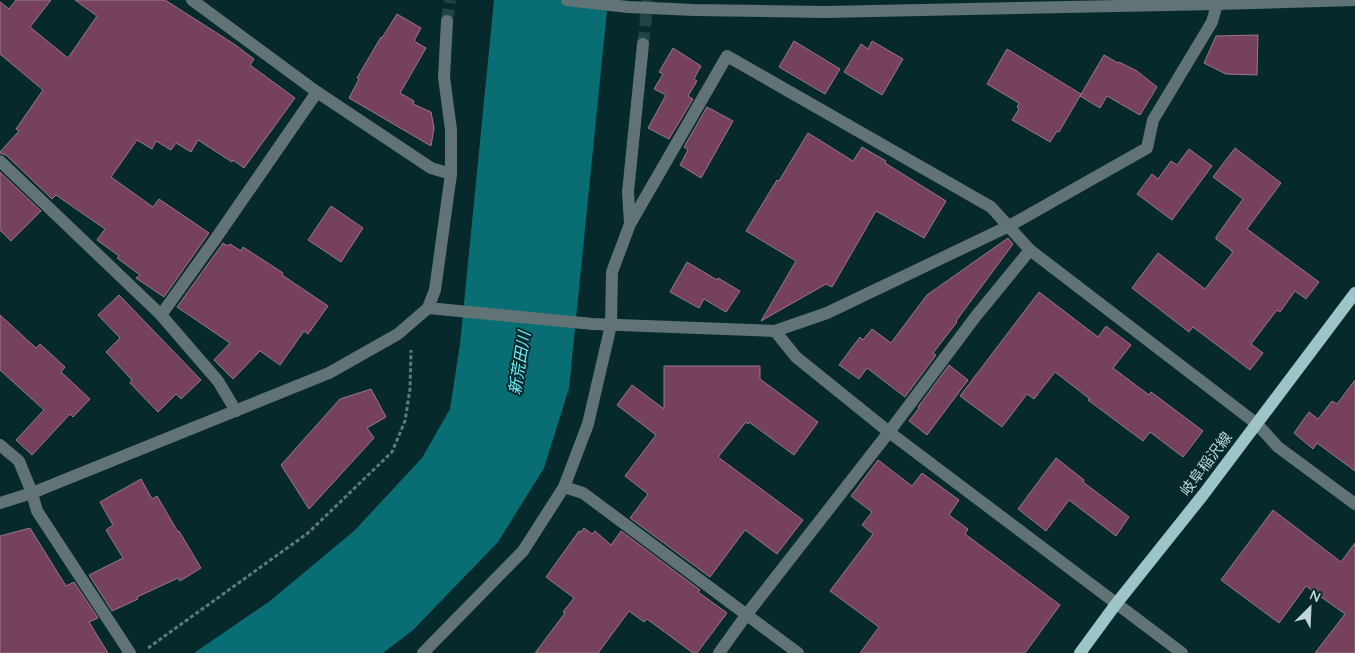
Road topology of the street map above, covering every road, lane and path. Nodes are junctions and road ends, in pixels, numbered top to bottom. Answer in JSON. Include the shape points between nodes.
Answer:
{"nodes":[{"id":1,"x":192,"y":0,"type":"edge"},
{"id":2,"x":567,"y":0,"type":"edge"},
{"id":3,"x":1355,"y":0,"type":"edge"},
{"id":4,"x":1217,"y":4,"type":"junction"},
{"id":5,"x":447,"y":20,"type":"tunnel mouth"},
{"id":6,"x":643,"y":44,"type":"tunnel mouth"},
{"id":7,"x":317,"y":92,"type":"junction"},
{"id":8,"x":0,"y":161,"type":"edge"},
{"id":9,"x":451,"y":174,"type":"junction"},
{"id":10,"x":630,"y":224,"type":"junction"},
{"id":11,"x":1009,"y":226,"type":"junction"},
{"id":12,"x":1030,"y":250,"type":"junction"},
{"id":13,"x":1355,"y":293,"type":"edge"},
{"id":14,"x":428,"y":308,"type":"junction"},
{"id":15,"x":161,"y":315,"type":"junction"},
{"id":16,"x":411,"y":323,"type":"junction"},
{"id":17,"x":611,"y":325,"type":"junction"},
{"id":18,"x":776,"y":331,"type":"junction"},
{"id":19,"x":236,"y":411,"type":"junction"},
{"id":20,"x":1257,"y":424,"type":"junction"},
{"id":21,"x":889,"y":432,"type":"junction"},
{"id":22,"x":0,"y":445,"type":"edge"},
{"id":23,"x":564,"y":487,"type":"junction"},
{"id":24,"x":32,"y":493,"type":"junction"},
{"id":25,"x":0,"y":504,"type":"edge"},
{"id":26,"x":1355,"y":504,"type":"edge"},
{"id":27,"x":1116,"y":604,"type":"junction"},
{"id":28,"x":747,"y":614,"type":"junction"},
{"id":29,"x":130,"y":653,"type":"edge"},
{"id":30,"x":142,"y":653,"type":"edge"},
{"id":31,"x":423,"y":653,"type":"edge"},
{"id":32,"x":718,"y":653,"type":"edge"},
{"id":33,"x":798,"y":653,"type":"edge"},
{"id":34,"x":1080,"y":653,"type":"edge"},
{"id":35,"x":1182,"y":653,"type":"edge"}],
"edges":[{"from":1,"to":7,"type":"street"},
{"from":2,"to":4,"type":"street","via":[[628,7],[825,12]]},
{"from":3,"to":4,"type":"street"},
{"from":4,"to":11,"type":"street","via":[[1212,22],[1153,120],[1147,148]]},
{"from":5,"to":9,"type":"street","via":[[444,77],[451,130]]},
{"from":6,"to":10,"type":"street","via":[[628,192]]},
{"from":7,"to":9,"type":"street","via":[[431,168]]},
{"from":7,"to":15,"type":"street"},
{"from":8,"to":15,"type":"street"},
{"from":9,"to":14,"type":"street","via":[[435,290]]},
{"from":10,"to":11,"type":"street","via":[[727,56],[991,207]]},
{"from":10,"to":17,"type":"street","via":[[612,272]]},
{"from":11,"to":12,"type":"street"},
{"from":11,"to":18,"type":"street","via":[[827,313]]},
{"from":12,"to":20,"type":"street"},
{"from":12,"to":21,"type":"street"},
{"from":13,"to":20,"type":"main road","name":"岐阜稲沢線"},
{"from":14,"to":16,"type":"street"},
{"from":14,"to":17,"type":"street"},
{"from":15,"to":19,"type":"street","via":[[218,381]]},
{"from":16,"to":19,"type":"street","via":[[398,334],[329,373]]},
{"from":16,"to":30,"type":"path","via":[[410,389],[405,421],[392,452],[308,533]]},
{"from":17,"to":18,"type":"street"},
{"from":17,"to":23,"type":"street","via":[[588,424]]},
{"from":18,"to":21,"type":"street","via":[[796,357]]},
{"from":19,"to":24,"type":"street"},
{"from":20,"to":26,"type":"street","via":[[1278,447]]},
{"from":20,"to":27,"type":"main road","name":"岐阜稲沢線"},
{"from":21,"to":27,"type":"street"},
{"from":21,"to":28,"type":"street"},
{"from":22,"to":24,"type":"street","via":[[19,461]]},
{"from":23,"to":28,"type":"street","via":[[583,493]]},
{"from":23,"to":31,"type":"street","via":[[523,551]]},
{"from":24,"to":25,"type":"street"},
{"from":24,"to":29,"type":"street","via":[[37,512]]},
{"from":27,"to":34,"type":"main road","name":"岐阜稲沢線"},
{"from":27,"to":35,"type":"street"},
{"from":28,"to":32,"type":"street"},
{"from":28,"to":33,"type":"street"}]}
